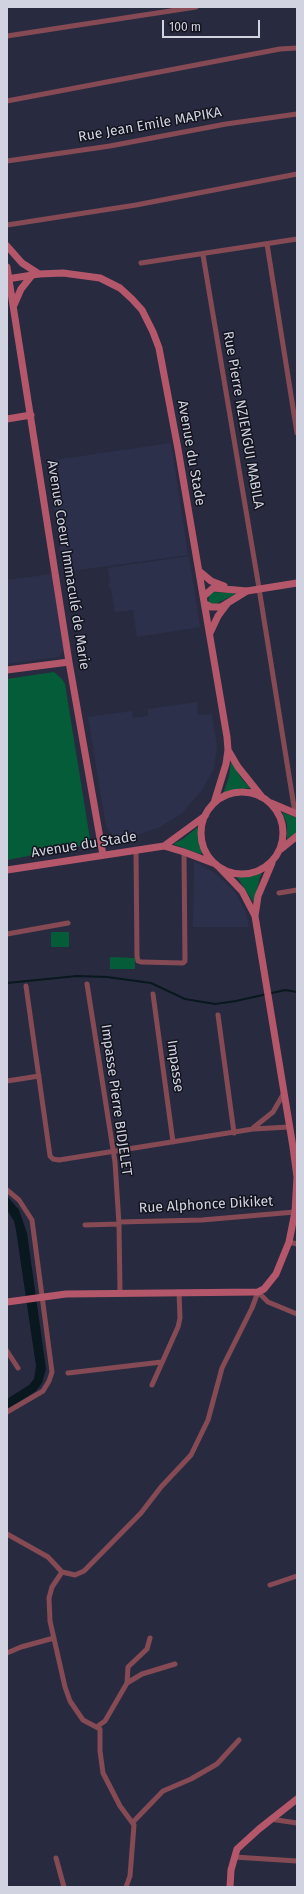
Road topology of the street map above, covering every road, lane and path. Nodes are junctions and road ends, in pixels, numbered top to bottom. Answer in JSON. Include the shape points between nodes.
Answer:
{"nodes":[{"id":1,"x":196,"y":7,"type":"edge"},
{"id":2,"x":7,"y":36,"type":"edge"},
{"id":3,"x":297,"y":48,"type":"edge"},
{"id":4,"x":7,"y":101,"type":"edge"},
{"id":5,"x":297,"y":114,"type":"edge"},
{"id":6,"x":7,"y":161,"type":"edge"},
{"id":7,"x":297,"y":174,"type":"edge"},
{"id":8,"x":7,"y":225,"type":"edge"},
{"id":9,"x":297,"y":239,"type":"edge"},
{"id":10,"x":267,"y":244,"type":"junction"},
{"id":11,"x":7,"y":246,"type":"edge"},
{"id":12,"x":202,"y":255,"type":"junction"},
{"id":13,"x":141,"y":263,"type":"dead end"},
{"id":14,"x":7,"y":267,"type":"edge"},
{"id":15,"x":36,"y":274,"type":"junction"},
{"id":16,"x":8,"y":279,"type":"edge"},
{"id":17,"x":7,"y":291,"type":"edge"},
{"id":18,"x":12,"y":298,"type":"junction"},
{"id":19,"x":13,"y":308,"type":"junction"},
{"id":20,"x":30,"y":415,"type":"junction"},
{"id":21,"x":7,"y":419,"type":"edge"},
{"id":22,"x":297,"y":433,"type":"edge"},
{"id":23,"x":198,"y":570,"type":"junction"},
{"id":24,"x":297,"y":583,"type":"edge"},
{"id":25,"x":229,"y":588,"type":"junction"},
{"id":26,"x":259,"y":589,"type":"junction"},
{"id":27,"x":247,"y":591,"type":"junction"},
{"id":28,"x":204,"y":600,"type":"junction"},
{"id":29,"x":228,"y":602,"type":"junction"},
{"id":30,"x":210,"y":634,"type":"junction"},
{"id":31,"x":69,"y":662,"type":"junction"},
{"id":32,"x":7,"y":670,"type":"edge"},
{"id":33,"x":228,"y":750,"type":"junction"},
{"id":34,"x":267,"y":800,"type":"junction"},
{"id":35,"x":214,"y":803,"type":"junction"},
{"id":36,"x":296,"y":814,"type":"edge"},
{"id":37,"x":206,"y":815,"type":"junction"},
{"id":38,"x":297,"y":836,"type":"edge"},
{"id":39,"x":164,"y":846,"type":"junction"},
{"id":40,"x":136,"y":850,"type":"junction"},
{"id":41,"x":279,"y":851,"type":"junction"},
{"id":42,"x":184,"y":852,"type":"junction"},
{"id":43,"x":103,"y":855,"type":"junction"},
{"id":44,"x":273,"y":860,"type":"junction"},
{"id":45,"x":217,"y":866,"type":"junction"},
{"id":46,"x":7,"y":870,"type":"edge"},
{"id":47,"x":297,"y":890,"type":"edge"},
{"id":48,"x":279,"y":894,"type":"dead end"},
{"id":49,"x":255,"y":916,"type":"junction"},
{"id":50,"x":68,"y":923,"type":"dead end"},
{"id":51,"x":7,"y":934,"type":"edge"},
{"id":52,"x":87,"y":984,"type":"dead end"},
{"id":53,"x":26,"y":986,"type":"dead end"},
{"id":54,"x":153,"y":994,"type":"dead end"},
{"id":55,"x":218,"y":1015,"type":"dead end"},
{"id":56,"x":39,"y":1076,"type":"junction"},
{"id":57,"x":7,"y":1081,"type":"edge"},
{"id":58,"x":284,"y":1093,"type":"junction"},
{"id":59,"x":289,"y":1127,"type":"junction"},
{"id":60,"x":253,"y":1129,"type":"junction"},
{"id":61,"x":234,"y":1133,"type":"junction"},
{"id":62,"x":173,"y":1142,"type":"junction"},
{"id":63,"x":114,"y":1151,"type":"junction"},
{"id":64,"x":7,"y":1190,"type":"edge"},
{"id":65,"x":295,"y":1212,"type":"junction"},
{"id":66,"x":119,"y":1223,"type":"junction"},
{"id":67,"x":84,"y":1225,"type":"dead end"},
{"id":68,"x":289,"y":1242,"type":"junction"},
{"id":69,"x":297,"y":1244,"type":"edge"},
{"id":70,"x":120,"y":1292,"type":"junction"},
{"id":71,"x":179,"y":1292,"type":"junction"},
{"id":72,"x":258,"y":1292,"type":"junction"},
{"id":73,"x":41,"y":1297,"type":"junction"},
{"id":74,"x":7,"y":1302,"type":"edge"},
{"id":75,"x":297,"y":1314,"type":"edge"},
{"id":76,"x":7,"y":1351,"type":"edge"},
{"id":77,"x":162,"y":1362,"type":"junction"},
{"id":78,"x":18,"y":1368,"type":"dead end"},
{"id":79,"x":68,"y":1372,"type":"dead end"},
{"id":80,"x":152,"y":1385,"type":"dead end"},
{"id":81,"x":7,"y":1412,"type":"edge"},
{"id":82,"x":7,"y":1534,"type":"edge"},
{"id":83,"x":62,"y":1572,"type":"junction"},
{"id":84,"x":297,"y":1576,"type":"edge"},
{"id":85,"x":270,"y":1585,"type":"dead end"},
{"id":86,"x":54,"y":1638,"type":"junction"},
{"id":87,"x":150,"y":1638,"type":"dead end"},
{"id":88,"x":7,"y":1653,"type":"edge"},
{"id":89,"x":175,"y":1664,"type":"dead end"},
{"id":90,"x":127,"y":1683,"type":"junction"},
{"id":91,"x":98,"y":1726,"type":"junction"},
{"id":92,"x":239,"y":1740,"type":"dead end"},
{"id":93,"x":297,"y":1799,"type":"edge"},
{"id":94,"x":270,"y":1820,"type":"junction"},
{"id":95,"x":133,"y":1822,"type":"junction"},
{"id":96,"x":297,"y":1823,"type":"edge"},
{"id":97,"x":234,"y":1857,"type":"junction"},
{"id":98,"x":56,"y":1858,"type":"dead end"},
{"id":99,"x":297,"y":1862,"type":"edge"},
{"id":100,"x":64,"y":1887,"type":"edge"},
{"id":101,"x":126,"y":1887,"type":"edge"},
{"id":102,"x":230,"y":1887,"type":"edge"}],
"edges":[{"from":1,"to":2,"type":"street"},
{"from":3,"to":4,"type":"street","via":[[280,49]]},
{"from":5,"to":6,"type":"street","name":"Rue Jean Emile MAPIKA"},
{"from":7,"to":8,"type":"street","via":[[136,205]]},
{"from":9,"to":10,"type":"street"},
{"from":10,"to":12,"type":"street"},
{"from":10,"to":22,"type":"street"},
{"from":11,"to":15,"type":"main road"},
{"from":12,"to":13,"type":"street"},
{"from":12,"to":26,"type":"street","name":"Rue Pierre NZIENGUI MABILA"},
{"from":14,"to":16,"type":"main road","name":"Avenue Coeur Immaculé de Marie"},
{"from":15,"to":16,"type":"main road","name":"Avenue du Stade"},
{"from":15,"to":19,"type":"main road","via":[[21,289]]},
{"from":15,"to":23,"type":"main road","name":"Avenue du Stade","via":[[78,273],[111,282],[132,299],[147,320],[160,354]]},
{"from":16,"to":18,"type":"main road","name":"Avenue Coeur Immaculé de Marie"},
{"from":17,"to":18,"type":"main road"},
{"from":18,"to":19,"type":"main road","name":"Avenue Coeur Immaculé de Marie"},
{"from":19,"to":20,"type":"main road","name":"Avenue Coeur Immaculé de Marie"},
{"from":20,"to":21,"type":"main road"},
{"from":20,"to":31,"type":"main road","name":"Avenue Coeur Immaculé de Marie"},
{"from":23,"to":25,"type":"main road","via":[[211,581]]},
{"from":23,"to":28,"type":"main road","name":"Avenue du Stade"},
{"from":24,"to":26,"type":"main road"},
{"from":25,"to":27,"type":"main road"},
{"from":25,"to":28,"type":"main road","via":[[214,588]]},
{"from":26,"to":27,"type":"main road"},
{"from":26,"to":36,"type":"street","name":"Rue Pierre NZIENGUI MABILA"},
{"from":27,"to":29,"type":"main road"},
{"from":28,"to":29,"type":"main road","via":[[211,608]]},
{"from":28,"to":30,"type":"main road","name":"Avenue du Stade"},
{"from":29,"to":30,"type":"main road"},
{"from":30,"to":33,"type":"main road","name":"Avenue du Stade"},
{"from":31,"to":32,"type":"main road"},
{"from":31,"to":43,"type":"main road","name":"Avenue Coeur Immaculé de Marie"},
{"from":33,"to":34,"type":"main road","via":[[238,767]]},
{"from":33,"to":35,"type":"main road","via":[[224,774]]},
{"from":34,"to":35,"type":"main road","via":[[251,793],[238,792]]},
{"from":34,"to":36,"type":"main road"},
{"from":34,"to":41,"type":"main road","via":[[278,813],[282,825],[283,838]]},
{"from":35,"to":37,"type":"main road"},
{"from":37,"to":39,"type":"main road"},
{"from":37,"to":45,"type":"main road","via":[[202,828],[202,842],[207,854]]},
{"from":38,"to":41,"type":"main road"},
{"from":39,"to":40,"type":"main road","name":"Avenue du Stade"},
{"from":39,"to":42,"type":"main road"},
{"from":40,"to":42,"type":"street","via":[[137,956],[141,962],[185,961]]},
{"from":40,"to":43,"type":"main road","name":"Avenue du Stade"},
{"from":41,"to":44,"type":"main road"},
{"from":42,"to":45,"type":"main road"},
{"from":43,"to":46,"type":"main road","name":"Avenue du Stade"},
{"from":44,"to":45,"type":"main road","via":[[264,868],[243,874],[231,873]]},
{"from":44,"to":49,"type":"main road","via":[[264,879]]},
{"from":45,"to":49,"type":"main road","via":[[242,891]]},
{"from":47,"to":48,"type":"street"},
{"from":49,"to":58,"type":"main road"},
{"from":50,"to":51,"type":"street"},
{"from":52,"to":63,"type":"street","name":"Impasse Pierre BIDJELET"},
{"from":53,"to":56,"type":"street"},
{"from":54,"to":62,"type":"street","name":"Impasse"},
{"from":55,"to":61,"type":"street"},
{"from":56,"to":57,"type":"street"},
{"from":56,"to":63,"type":"street","via":[[50,1156],[59,1160]]},
{"from":58,"to":59,"type":"main road"},
{"from":58,"to":60,"type":"street","via":[[273,1112]]},
{"from":59,"to":60,"type":"street"},
{"from":59,"to":65,"type":"main road","via":[[297,1177]]},
{"from":60,"to":61,"type":"street"},
{"from":61,"to":62,"type":"street"},
{"from":62,"to":63,"type":"street"},
{"from":63,"to":66,"type":"street","name":"Impasse Pierre BIDJELET"},
{"from":64,"to":73,"type":"street","via":[[19,1200],[32,1220]]},
{"from":65,"to":66,"type":"street","name":"Rue Alphonce Dikiket"},
{"from":65,"to":68,"type":"main road"},
{"from":66,"to":67,"type":"street","name":"Rue Alphonce Dikiket"},
{"from":66,"to":70,"type":"street","name":"Impasse Pierre BIDJELET"},
{"from":68,"to":69,"type":"street"},
{"from":68,"to":72,"type":"main road","via":[[276,1274],[264,1289]]},
{"from":70,"to":71,"type":"main road"},
{"from":70,"to":73,"type":"main road"},
{"from":71,"to":72,"type":"main road"},
{"from":71,"to":77,"type":"street","via":[[178,1327]]},
{"from":72,"to":75,"type":"street","via":[[268,1302]]},
{"from":72,"to":83,"type":"street","via":[[219,1375],[212,1411],[188,1460],[84,1571],[75,1575]]},
{"from":73,"to":74,"type":"main road"},
{"from":73,"to":81,"type":"street","via":[[52,1365],[51,1376],[43,1391]]},
{"from":76,"to":78,"type":"street"},
{"from":77,"to":79,"type":"street"},
{"from":77,"to":80,"type":"street"},
{"from":82,"to":83,"type":"street","via":[[48,1557]]},
{"from":83,"to":86,"type":"street","via":[[52,1587],[49,1598]]},
{"from":84,"to":85,"type":"street"},
{"from":86,"to":88,"type":"street"},
{"from":86,"to":91,"type":"street","via":[[64,1687],[70,1701],[83,1720]]},
{"from":87,"to":90,"type":"street","via":[[149,1645],[128,1667]]},
{"from":89,"to":90,"type":"street","via":[[142,1674]]},
{"from":90,"to":91,"type":"street","via":[[105,1721]]},
{"from":91,"to":95,"type":"street","via":[[103,1772],[120,1806]]},
{"from":92,"to":95,"type":"street","via":[[217,1764],[191,1780],[163,1791]]},
{"from":93,"to":94,"type":"main road"},
{"from":94,"to":96,"type":"street"},
{"from":94,"to":97,"type":"main road","via":[[247,1839]]},
{"from":95,"to":101,"type":"street","via":[[135,1829],[130,1876]]},
{"from":97,"to":99,"type":"street"},
{"from":97,"to":102,"type":"main road"},
{"from":98,"to":100,"type":"street"}]}
